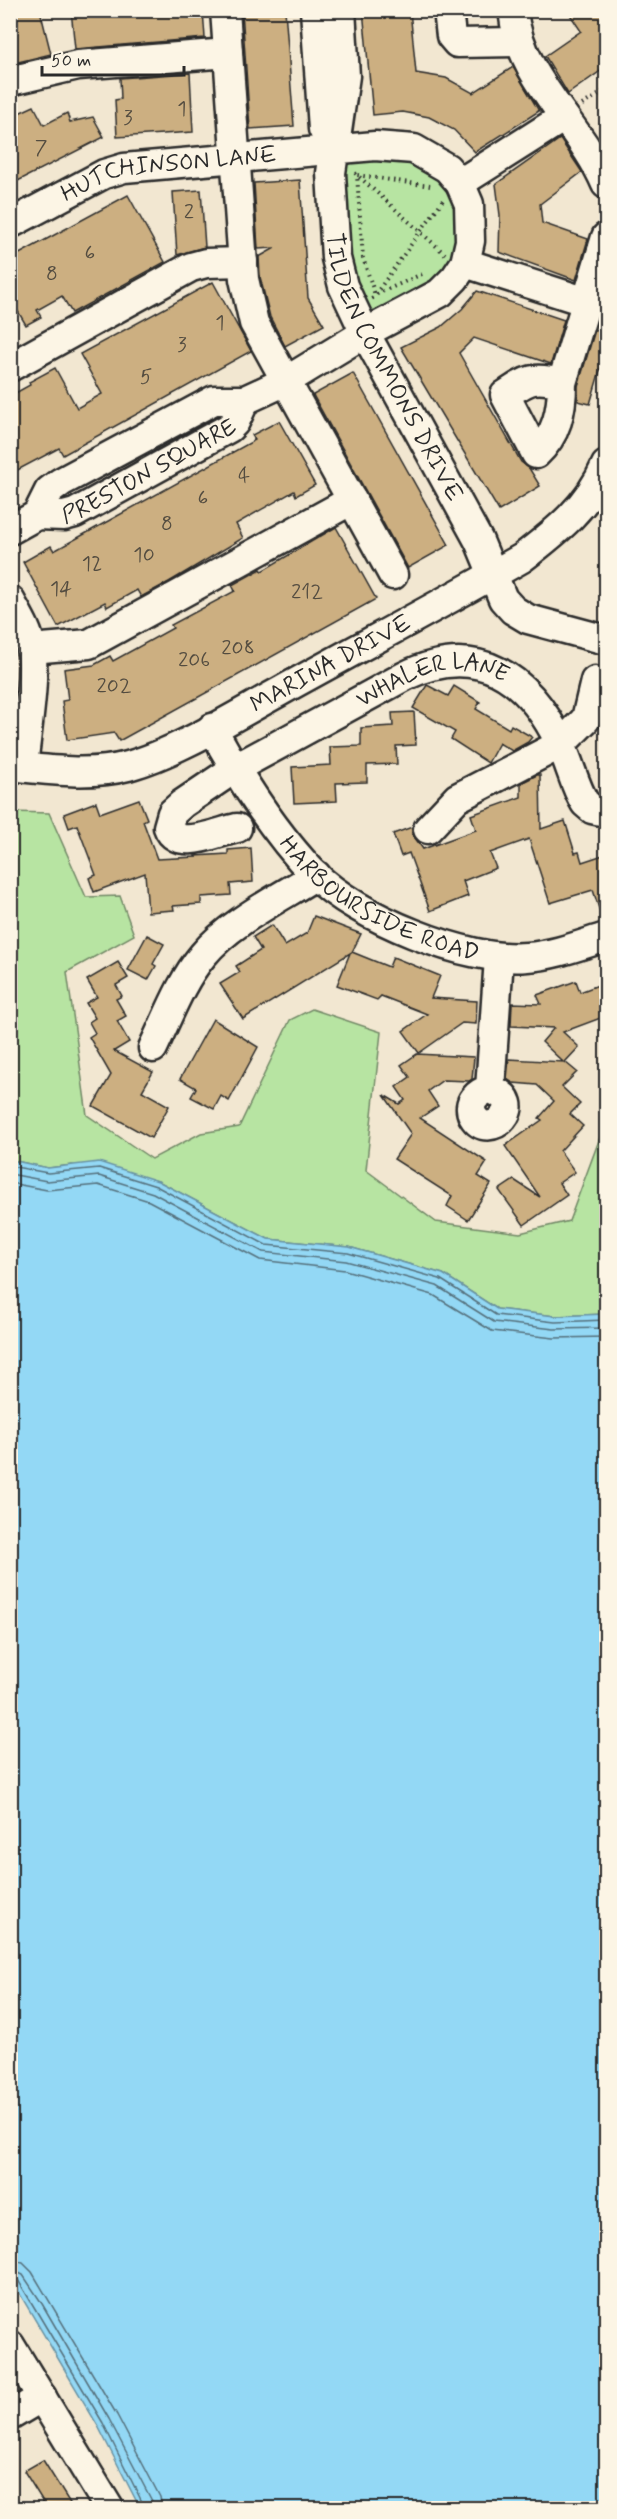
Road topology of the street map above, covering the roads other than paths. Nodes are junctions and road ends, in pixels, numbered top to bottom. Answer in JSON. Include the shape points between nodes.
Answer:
{"nodes":[{"id":1,"x":225,"y":10,"type":"edge"},
{"id":2,"x":315,"y":10,"type":"edge"},
{"id":3,"x":340,"y":10,"type":"edge"},
{"id":4,"x":448,"y":10,"type":"edge"},
{"id":5,"x":513,"y":10,"type":"edge"},
{"id":6,"x":518,"y":42,"type":"junction"},
{"id":7,"x":228,"y":53,"type":"junction"},
{"id":8,"x":10,"y":81,"type":"edge"},
{"id":9,"x":564,"y":117,"type":"junction"},
{"id":10,"x":236,"y":158,"type":"junction"},
{"id":11,"x":342,"y":160,"type":"junction"},
{"id":12,"x":606,"y":184,"type":"edge"},
{"id":13,"x":448,"y":189,"type":"junction"},
{"id":14,"x":10,"y":224,"type":"edge"},
{"id":15,"x":606,"y":237,"type":"edge"},
{"id":16,"x":243,"y":262,"type":"junction"},
{"id":17,"x":459,"y":262,"type":"junction"},
{"id":18,"x":587,"y":302,"type":"junction"},
{"id":19,"x":366,"y":320,"type":"junction"},
{"id":20,"x":10,"y":368,"type":"edge"},
{"id":21,"x":286,"y":381,"type":"junction"},
{"id":22,"x":562,"y":383,"type":"dead end"},
{"id":23,"x":606,"y":465,"type":"edge"},
{"id":24,"x":352,"y":500,"type":"junction"},
{"id":25,"x":10,"y":530,"type":"edge"},
{"id":26,"x":393,"y":575,"type":"dead end"},
{"id":27,"x":493,"y":575,"type":"junction"},
{"id":28,"x":10,"y":600,"type":"edge"},
{"id":29,"x":606,"y":640,"type":"edge"},
{"id":30,"x":31,"y":649,"type":"junction"},
{"id":31,"x":595,"y":681,"type":"dead end"},
{"id":32,"x":212,"y":728,"type":"junction"},
{"id":33,"x":561,"y":744,"type":"junction"},
{"id":34,"x":17,"y":767,"type":"edge"},
{"id":35,"x":234,"y":769,"type":"junction"},
{"id":36,"x":606,"y":812,"type":"edge"},
{"id":37,"x":237,"y":828,"type":"dead end"},
{"id":38,"x":428,"y":830,"type":"dead end"},
{"id":39,"x":316,"y":875,"type":"junction"},
{"id":40,"x":606,"y":937,"type":"edge"},
{"id":41,"x":499,"y":958,"type":"junction"},
{"id":42,"x":153,"y":1048,"type":"dead end"},
{"id":43,"x":490,"y":1089,"type":"dead end"},
{"id":44,"x":10,"y":2345,"type":"edge"},
{"id":45,"x":42,"y":2397,"type":"junction"},
{"id":46,"x":10,"y":2416,"type":"edge"},
{"id":47,"x":109,"y":2508,"type":"edge"}],
"edges":[{"from":1,"to":7,"type":"street"},
{"from":2,"to":11,"type":"street","name":"TILDEN COMMONS DRIVE","via":[[323,129]]},
{"from":3,"to":11,"type":"street","name":"TILDEN COMMONS DRIVE","via":[[345,76]]},
{"from":4,"to":6,"type":"street","via":[[451,36],[457,43]]},
{"from":5,"to":6,"type":"street"},
{"from":6,"to":9,"type":"street"},
{"from":7,"to":8,"type":"street","via":[[78,65]]},
{"from":7,"to":10,"type":"street"},
{"from":9,"to":12,"type":"street"},
{"from":9,"to":13,"type":"street"},
{"from":10,"to":11,"type":"street","name":"HUTCHINSON LANE"},
{"from":10,"to":14,"type":"street","name":"HUTCHINSON LANE","via":[[124,168],[104,174]]},
{"from":10,"to":16,"type":"street"},
{"from":11,"to":13,"type":"street","name":"HUTCHINSON LANE","via":[[375,146],[414,149],[447,168]]},
{"from":11,"to":19,"type":"street","name":"TILDEN COMMONS DRIVE","via":[[331,173],[336,258],[343,286]]},
{"from":13,"to":17,"type":"street","via":[[469,204],[470,242]]},
{"from":15,"to":18,"type":"street"},
{"from":16,"to":20,"type":"street","via":[[191,267]]},
{"from":16,"to":21,"type":"street","via":[[254,322]]},
{"from":17,"to":18,"type":"street"},
{"from":17,"to":19,"type":"street","name":"PRESTON SQUARE","via":[[455,278],[440,293]]},
{"from":18,"to":22,"type":"street"},
{"from":19,"to":21,"type":"street","name":"PRESTON SQUARE"},
{"from":19,"to":27,"type":"street","name":"TILDEN COMMONS DRIVE"},
{"from":21,"to":24,"type":"street"},
{"from":21,"to":25,"type":"street","name":"PRESTON SQUARE","via":[[245,400],[214,400],[61,482],[49,491],[37,515]]},
{"from":23,"to":27,"type":"street","name":"MARINA DRIVE","via":[[567,523]]},
{"from":24,"to":26,"type":"street"},
{"from":24,"to":30,"type":"street","via":[[89,644]]},
{"from":27,"to":29,"type":"street","name":"TILDEN COMMONS DRIVE","via":[[503,599],[528,620]]},
{"from":27,"to":32,"type":"street","name":"MARINA DRIVE"},
{"from":28,"to":30,"type":"street"},
{"from":30,"to":34,"type":"street","via":[[32,667]]},
{"from":31,"to":33,"type":"street","via":[[586,719]]},
{"from":32,"to":34,"type":"street","name":"MARINA DRIVE","via":[[128,766],[64,771]]},
{"from":32,"to":35,"type":"street","name":"HARBOURSIDE ROAD"},
{"from":33,"to":35,"type":"street","name":"WHALER LANE","via":[[533,699],[508,676],[482,664],[452,662],[405,676]]},
{"from":33,"to":36,"type":"street","name":"WHALER LANE","via":[[585,803]]},
{"from":33,"to":38,"type":"street","via":[[457,798]]},
{"from":35,"to":37,"type":"street","name":"WHALER LANE","via":[[182,804],[172,813],[168,827],[174,837],[186,841]]},
{"from":35,"to":39,"type":"street","name":"HARBOURSIDE ROAD"},
{"from":39,"to":41,"type":"street","name":"HARBOURSIDE ROAD","via":[[390,923],[455,948]]},
{"from":39,"to":42,"type":"street","via":[[230,930],[209,948],[189,975]]},
{"from":40,"to":41,"type":"street","name":"HARBOURSIDE ROAD","via":[[555,954]]},
{"from":41,"to":43,"type":"street"},
{"from":44,"to":45,"type":"street"},
{"from":45,"to":46,"type":"street"},
{"from":45,"to":47,"type":"street"}]}
